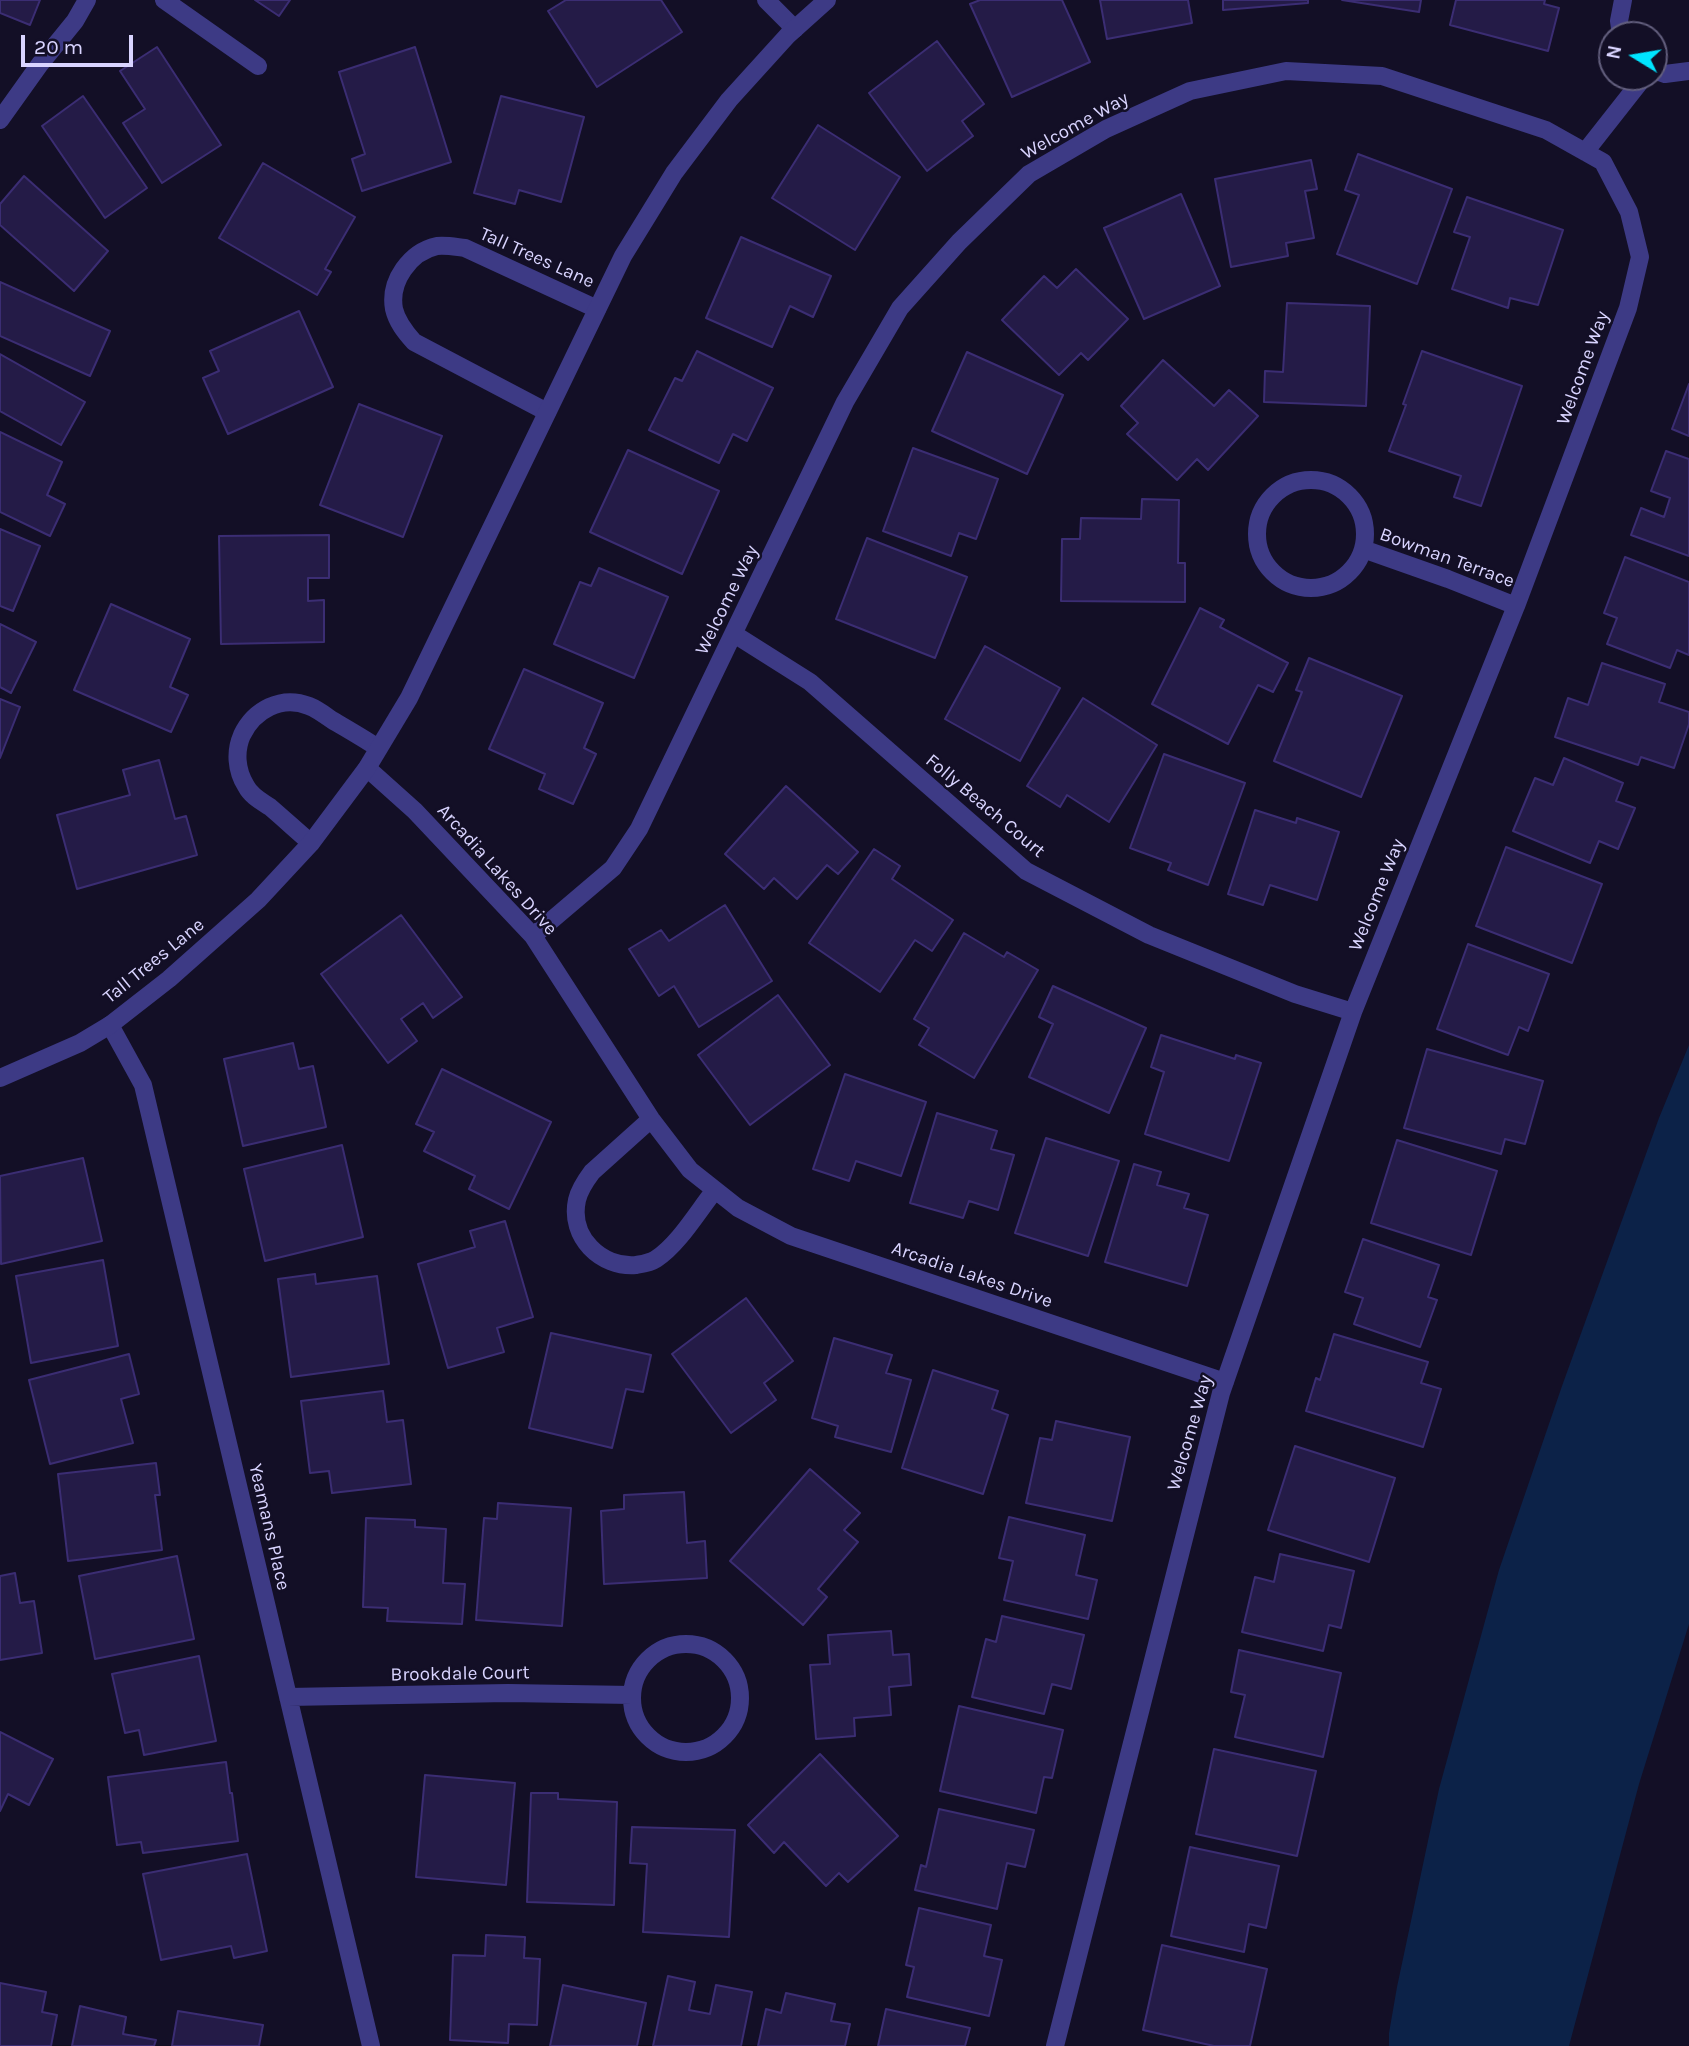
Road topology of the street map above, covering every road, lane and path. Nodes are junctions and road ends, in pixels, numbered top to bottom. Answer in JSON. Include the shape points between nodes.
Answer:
{"nodes":[{"id":1,"x":87,"y":0,"type":"edge"},
{"id":2,"x":164,"y":0,"type":"edge"},
{"id":3,"x":766,"y":0,"type":"edge"},
{"id":4,"x":827,"y":0,"type":"edge"},
{"id":5,"x":1623,"y":0,"type":"edge"},
{"id":6,"x":1619,"y":21,"type":"edge"},
{"id":7,"x":794,"y":29,"type":"junction"},
{"id":8,"x":258,"y":66,"type":"dead end"},
{"id":9,"x":1689,"y":71,"type":"edge"},
{"id":10,"x":1668,"y":74,"type":"edge"},
{"id":11,"x":1633,"y":91,"type":"edge"},
{"id":12,"x":0,"y":120,"type":"edge"},
{"id":13,"x":1585,"y":152,"type":"junction"},
{"id":14,"x":597,"y":309,"type":"junction"},
{"id":15,"x":547,"y":412,"type":"junction"},
{"id":16,"x":1363,"y":550,"type":"junction"},
{"id":17,"x":1517,"y":607,"type":"junction"},
{"id":18,"x":733,"y":634,"type":"junction"},
{"id":19,"x":378,"y":748,"type":"junction"},
{"id":20,"x":367,"y":768,"type":"junction"},
{"id":21,"x":310,"y":842,"type":"junction"},
{"id":22,"x":533,"y":936,"type":"junction"},
{"id":23,"x":1353,"y":1012,"type":"junction"},
{"id":24,"x":110,"y":1025,"type":"junction"},
{"id":25,"x":0,"y":1078,"type":"edge"},
{"id":26,"x":651,"y":1119,"type":"junction"},
{"id":27,"x":715,"y":1189,"type":"junction"},
{"id":28,"x":1225,"y":1382,"type":"junction"},
{"id":29,"x":632,"y":1695,"type":"junction"},
{"id":30,"x":288,"y":1697,"type":"junction"},
{"id":31,"x":370,"y":2046,"type":"edge"},
{"id":32,"x":1055,"y":2046,"type":"edge"}],
"edges":[{"from":1,"to":12,"type":"street"},
{"from":2,"to":8,"type":"street"},
{"from":3,"to":7,"type":"street"},
{"from":4,"to":7,"type":"street","name":"Tall Trees Lane"},
{"from":5,"to":6,"type":"street"},
{"from":7,"to":14,"type":"street","name":"Tall Trees Lane","via":[[729,100],[674,173]]},
{"from":9,"to":10,"type":"street"},
{"from":11,"to":13,"type":"street"},
{"from":13,"to":17,"type":"street","name":"Welcome Way","via":[[1603,162],[1629,212],[1640,257],[1628,308]]},
{"from":13,"to":18,"type":"street","name":"Welcome Way","via":[[1546,130],[1382,76],[1286,71],[1190,91],[1106,129],[1029,174],[900,308],[845,402]]},
{"from":14,"to":15,"type":"street","name":"Tall Trees Lane"},
{"from":14,"to":15,"type":"street","name":"Tall Trees Lane","via":[[465,248],[435,247],[405,267],[395,288],[394,309],[414,342]]},
{"from":15,"to":19,"type":"street","name":"Tall Trees Lane","via":[[409,698]]},
{"from":16,"to":16,"type":"street","name":"Bowman Terrace","via":[[1345,576],[1316,588],[1299,587],[1272,571],[1263,558],[1258,526],[1263,511],[1284,487],[1315,480],[1331,484],[1356,503],[1363,518]]},
{"from":16,"to":17,"type":"street","name":"Bowman Terrace"},
{"from":17,"to":23,"type":"street","name":"Welcome Way"},
{"from":18,"to":22,"type":"street","name":"Welcome Way","via":[[639,830],[612,868]]},
{"from":18,"to":23,"type":"street","name":"Folly Beach Court","via":[[810,682],[1026,872],[1149,935]]},
{"from":19,"to":20,"type":"street","name":"Tall Trees Lane"},
{"from":19,"to":21,"type":"street","via":[[308,705],[278,704],[247,724],[238,745],[237,766],[246,787]]},
{"from":20,"to":21,"type":"street","name":"Tall Trees Lane"},
{"from":20,"to":22,"type":"street","name":"Arcadia Lakes Drive","via":[[415,811]]},
{"from":21,"to":24,"type":"street","name":"Tall Trees Lane","via":[[258,900]]},
{"from":22,"to":26,"type":"street","name":"Arcadia Lakes Drive"},
{"from":23,"to":28,"type":"street","name":"Welcome Way"},
{"from":24,"to":25,"type":"street","name":"Tall Trees Lane"},
{"from":24,"to":30,"type":"street","name":"Yeamans Place","via":[[143,1085]]},
{"from":26,"to":27,"type":"street","name":"Arcadia Lakes Drive","via":[[690,1170]]},
{"from":26,"to":27,"type":"street","via":[[587,1180],[577,1200],[577,1221],[590,1248],[607,1261],[626,1266],[655,1259],[674,1243]]},
{"from":27,"to":28,"type":"street","name":"Arcadia Lakes Drive","via":[[738,1209],[791,1236]]},
{"from":28,"to":32,"type":"street","name":"Welcome Way"},
{"from":29,"to":29,"type":"street","via":[[635,1680],[651,1657],[670,1647],[692,1644],[719,1655],[729,1665],[736,1678],[739,1708],[733,1724],[710,1746],[679,1752],[663,1747],[640,1726]]},
{"from":29,"to":30,"type":"street","name":"Brookdale Court"},
{"from":30,"to":31,"type":"street","name":"Yeamans Place"}]}
